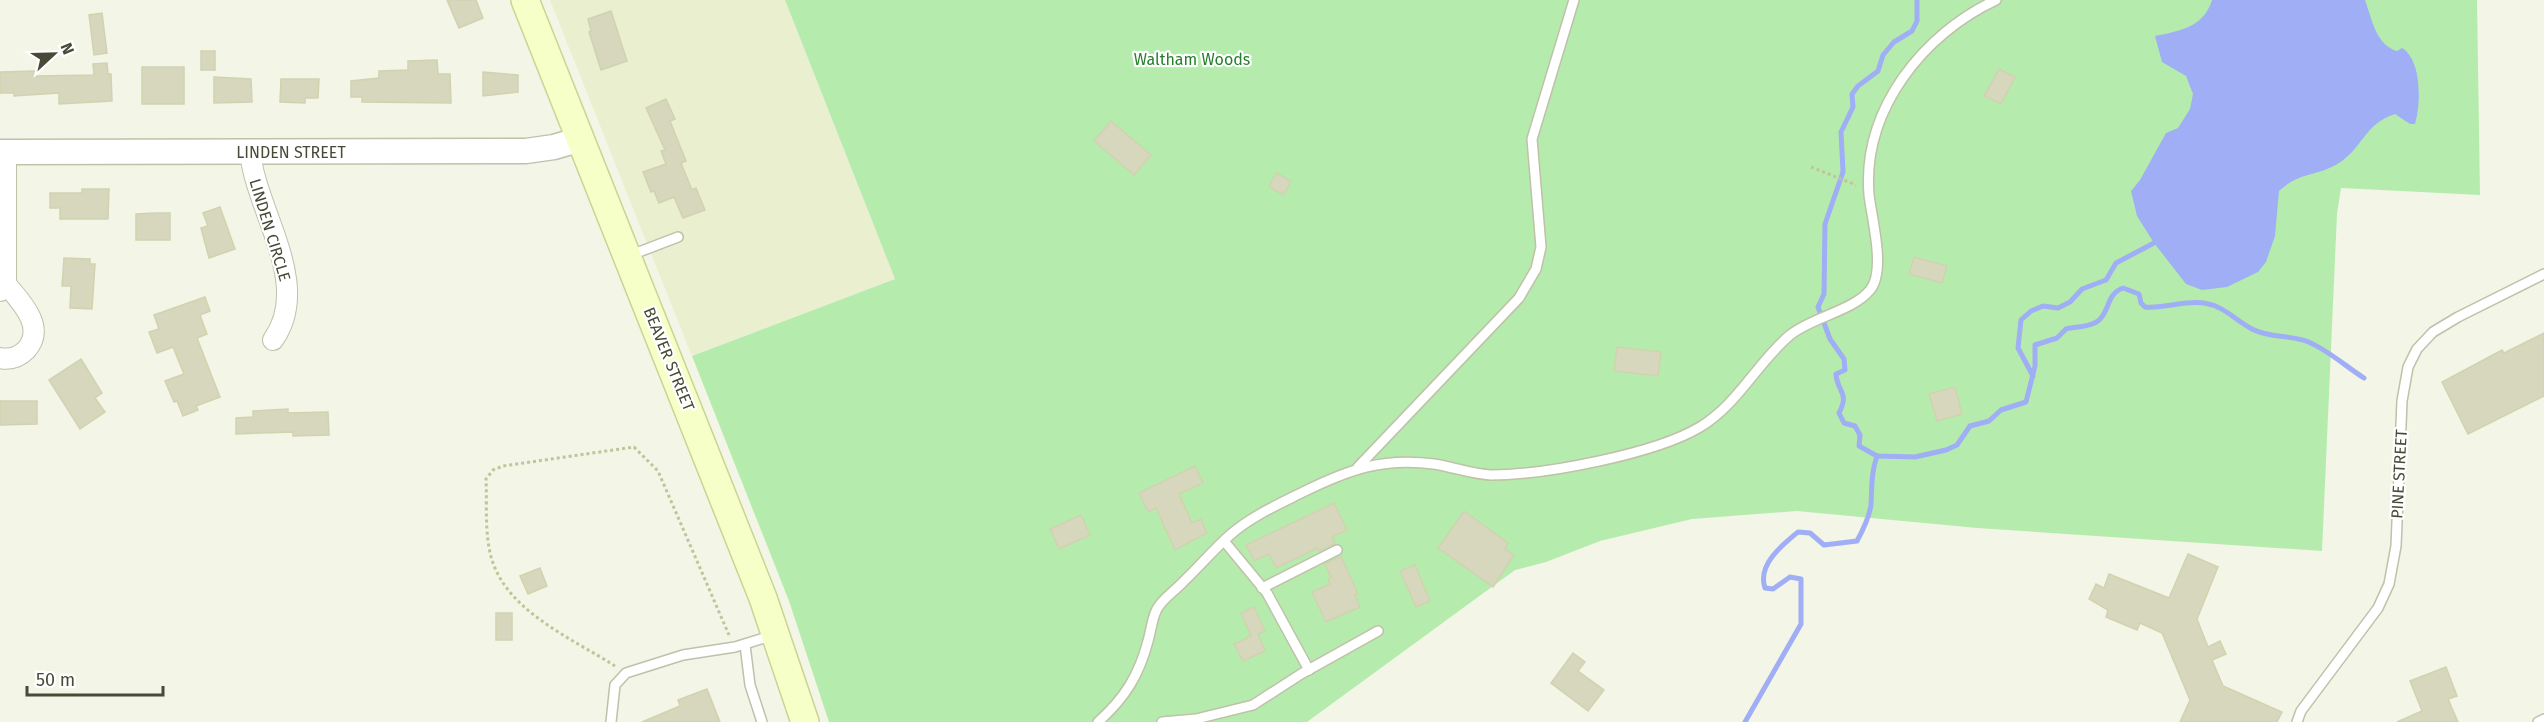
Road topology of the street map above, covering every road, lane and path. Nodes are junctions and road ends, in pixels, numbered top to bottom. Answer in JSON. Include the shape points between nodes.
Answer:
{"nodes":[{"id":1,"x":525,"y":0,"type":"edge"},
{"id":2,"x":1574,"y":0,"type":"edge"},
{"id":3,"x":1996,"y":0,"type":"edge"},
{"id":4,"x":581,"y":139,"type":"junction"},
{"id":5,"x":3,"y":152,"type":"edge"},
{"id":6,"x":250,"y":152,"type":"junction"},
{"id":7,"x":1811,"y":167,"type":"dead end"},
{"id":8,"x":1850,"y":183,"type":"dead end"},
{"id":9,"x":678,"y":237,"type":"dead end"},
{"id":10,"x":628,"y":256,"type":"junction"},
{"id":11,"x":2544,"y":274,"type":"edge"},
{"id":12,"x":3,"y":287,"type":"edge"},
{"id":13,"x":273,"y":340,"type":"dead end"},
{"id":14,"x":0,"y":358,"type":"edge"},
{"id":15,"x":1358,"y":467,"type":"junction"},
{"id":16,"x":1224,"y":541,"type":"junction"},
{"id":17,"x":1337,"y":550,"type":"dead end"},
{"id":18,"x":1263,"y":588,"type":"junction"},
{"id":19,"x":1378,"y":631,"type":"dead end"},
{"id":20,"x":776,"y":634,"type":"junction"},
{"id":21,"x":745,"y":645,"type":"junction"},
{"id":22,"x":735,"y":647,"type":"junction"},
{"id":23,"x":1309,"y":670,"type":"junction"},
{"id":24,"x":626,"y":674,"type":"junction"},
{"id":25,"x":2544,"y":719,"type":"edge"},
{"id":26,"x":611,"y":722,"type":"edge"},
{"id":27,"x":762,"y":722,"type":"edge"},
{"id":28,"x":805,"y":722,"type":"edge"},
{"id":29,"x":1098,"y":722,"type":"edge"},
{"id":30,"x":1162,"y":722,"type":"edge"},
{"id":31,"x":2297,"y":722,"type":"edge"},
{"id":32,"x":2538,"y":722,"type":"edge"}],
"edges":[{"from":1,"to":4,"type":"main road","name":"BEAVER STREET"},
{"from":2,"to":15,"type":"lane","via":[[1532,139],[1541,247],[1536,269],[1520,298]]},
{"from":3,"to":15,"type":"lane","via":[[1971,12],[1941,36],[1918,58],[1890,97],[1873,142],[1869,190],[1878,272],[1870,290],[1792,333],[1732,402],[1701,427],[1671,441],[1613,457],[1533,472],[1488,475],[1431,464]]},
{"from":4,"to":6,"type":"street","name":"LINDEN STREET","via":[[526,151]]},
{"from":4,"to":10,"type":"main road","name":"BEAVER STREET"},
{"from":5,"to":6,"type":"street","name":"LINDEN STREET"},
{"from":5,"to":12,"type":"street"},
{"from":6,"to":13,"type":"street","name":"LINDEN CIRCLE","via":[[289,295],[285,321]]},
{"from":7,"to":8,"type":"path"},
{"from":9,"to":10,"type":"lane"},
{"from":10,"to":20,"type":"main road","name":"BEAVER STREET"},
{"from":11,"to":31,"type":"lane","name":"PINE STREET","via":[[2458,317],[2433,332],[2417,349],[2408,366],[2402,401],[2396,546],[2389,584],[2378,608],[2301,711]]},
{"from":12,"to":14,"type":"street","via":[[31,317],[33,336],[24,352]]},
{"from":15,"to":16,"type":"lane","via":[[1269,510]]},
{"from":16,"to":18,"type":"lane"},
{"from":16,"to":29,"type":"lane","via":[[1157,609],[1138,673],[1115,708]]},
{"from":17,"to":18,"type":"lane"},
{"from":18,"to":23,"type":"lane"},
{"from":19,"to":23,"type":"lane"},
{"from":20,"to":21,"type":"lane"},
{"from":20,"to":28,"type":"main road","name":"BEAVER STREET"},
{"from":21,"to":22,"type":"lane"},
{"from":21,"to":27,"type":"lane","via":[[750,685]]},
{"from":22,"to":24,"type":"lane","via":[[683,655]]},
{"from":22,"to":24,"type":"path","via":[[658,471],[634,447],[492,470],[486,479],[489,548],[507,588],[540,619]]},
{"from":23,"to":30,"type":"lane","via":[[1253,705],[1196,719]]},
{"from":24,"to":26,"type":"lane","via":[[615,685]]},
{"from":25,"to":32,"type":"lane"}]}
